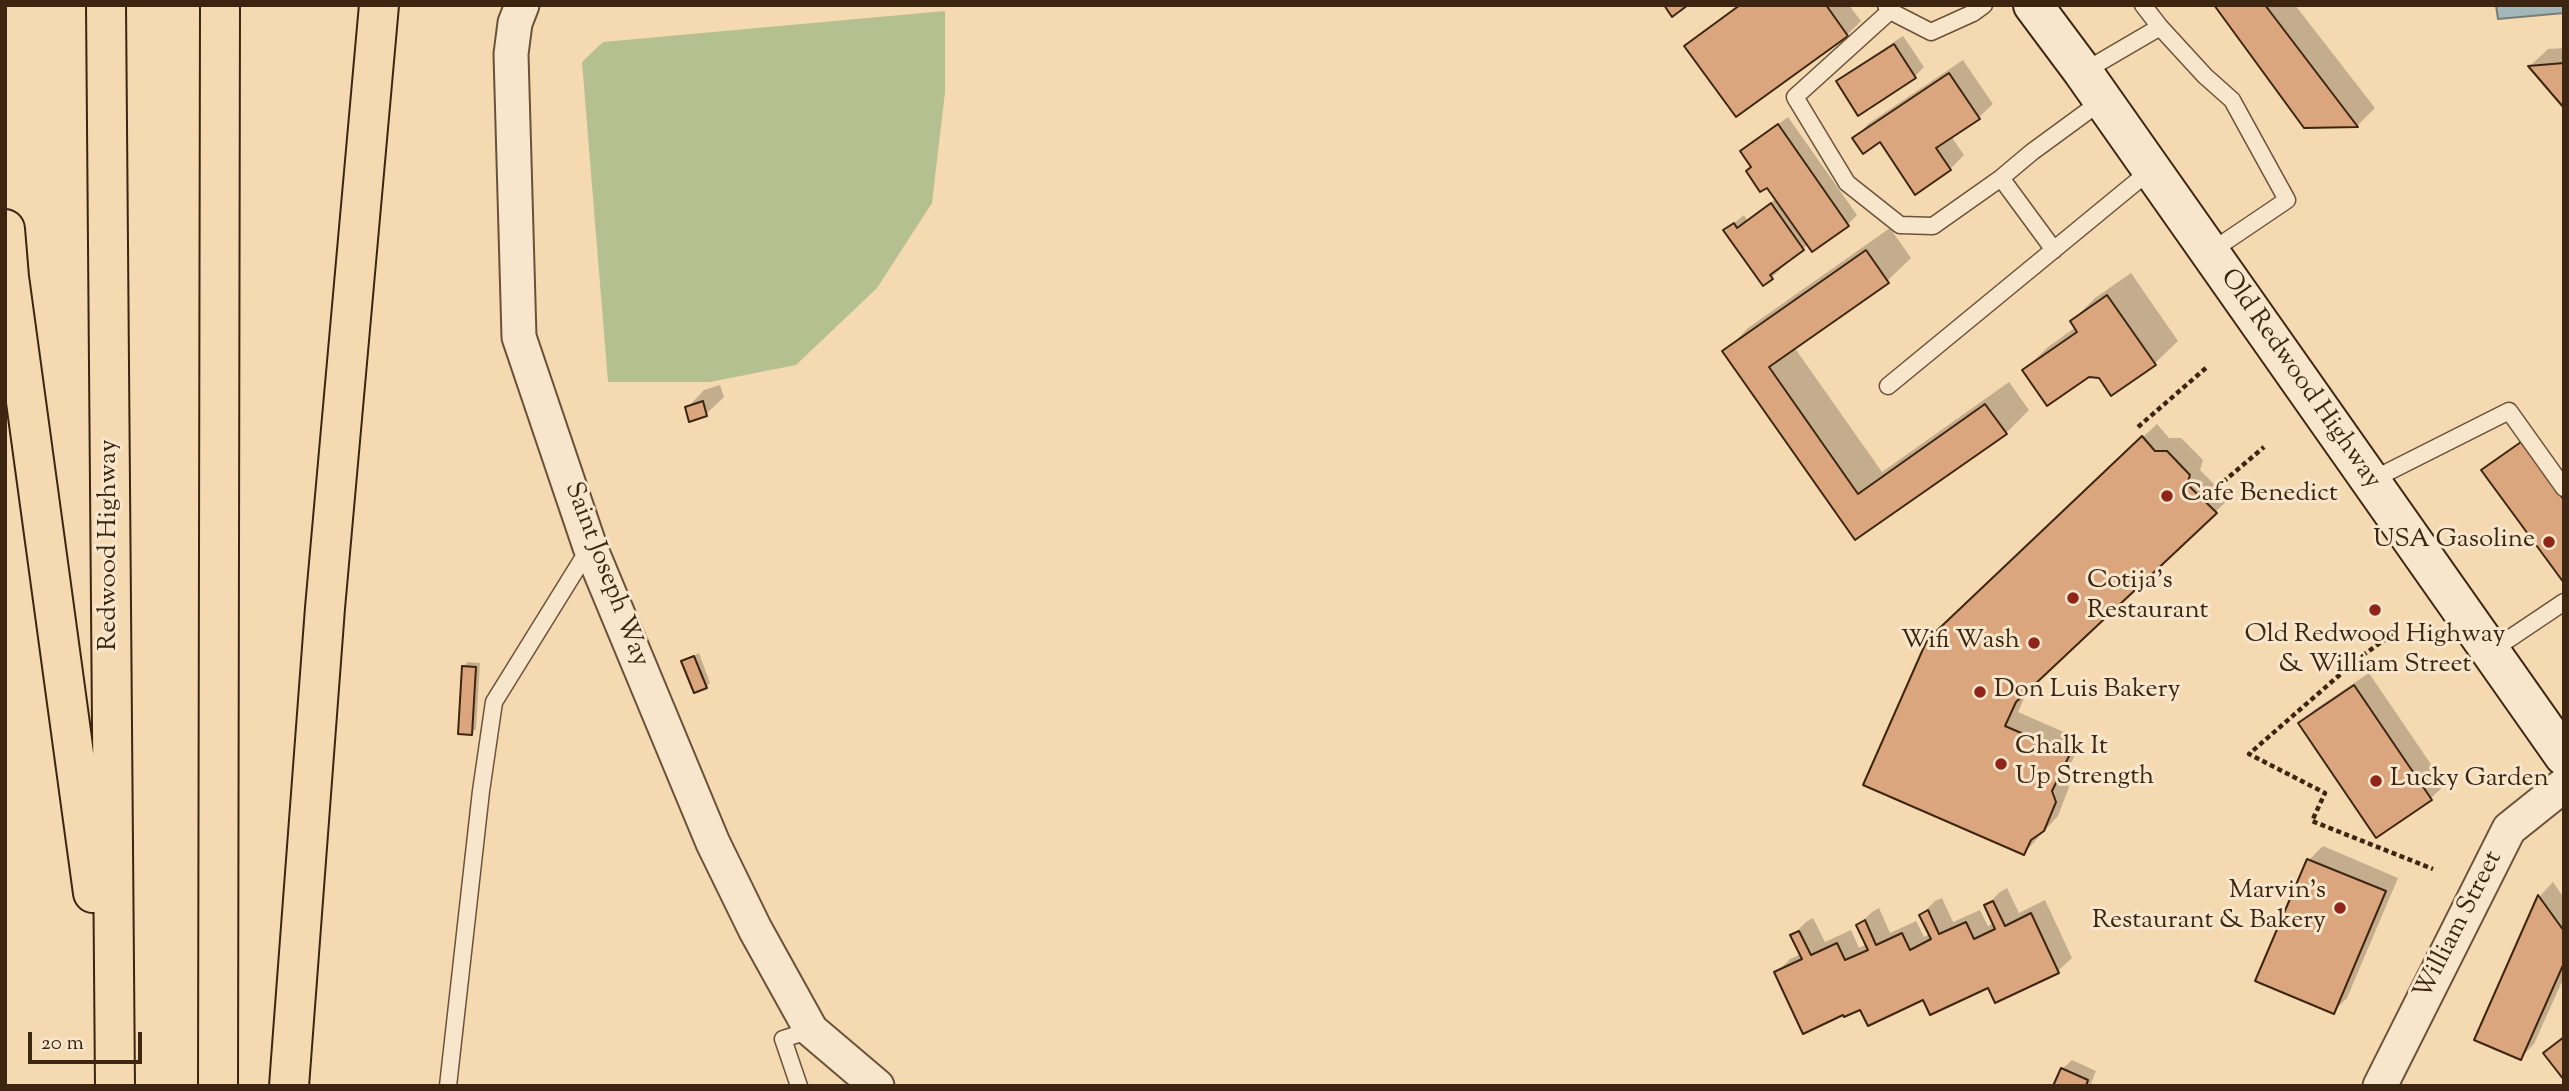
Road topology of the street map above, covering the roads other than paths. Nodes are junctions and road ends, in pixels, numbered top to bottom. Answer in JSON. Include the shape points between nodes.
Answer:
{"nodes":[{"id":1,"x":106,"y":5,"type":"edge"},
{"id":2,"x":220,"y":5,"type":"edge"},
{"id":3,"x":379,"y":5,"type":"edge"},
{"id":4,"x":522,"y":5,"type":"edge"},
{"id":5,"x":1984,"y":5,"type":"edge"},
{"id":6,"x":2033,"y":5,"type":"edge"},
{"id":7,"x":2143,"y":5,"type":"edge"},
{"id":8,"x":1888,"y":8,"type":"edge"},
{"id":9,"x":2160,"y":27,"type":"junction"},
{"id":10,"x":2093,"y":86,"type":"junction"},
{"id":11,"x":2152,"y":169,"type":"junction"},
{"id":12,"x":2001,"y":178,"type":"junction"},
{"id":13,"x":5,"y":229,"type":"edge"},
{"id":14,"x":2054,"y":250,"type":"junction"},
{"id":15,"x":2210,"y":252,"type":"junction"},
{"id":16,"x":1888,"y":386,"type":"dead end"},
{"id":17,"x":2369,"y":482,"type":"junction"},
{"id":18,"x":2564,"y":488,"type":"edge"},
{"id":19,"x":590,"y":547,"type":"junction"},
{"id":20,"x":2564,"y":602,"type":"edge"},
{"id":21,"x":2491,"y":651,"type":"junction"},
{"id":22,"x":2564,"y":755,"type":"edge"},
{"id":23,"x":2564,"y":785,"type":"edge"},
{"id":24,"x":811,"y":1031,"type":"junction"},
{"id":25,"x":115,"y":1069,"type":"edge"},
{"id":26,"x":218,"y":1086,"type":"edge"},
{"id":27,"x":289,"y":1086,"type":"edge"},
{"id":28,"x":448,"y":1086,"type":"edge"},
{"id":29,"x":799,"y":1086,"type":"edge"},
{"id":30,"x":877,"y":1086,"type":"edge"},
{"id":31,"x":2380,"y":1086,"type":"edge"}],
"edges":[{"from":1,"to":25,"type":"highway","name":"Redwood Highway"},
{"from":2,"to":26,"type":"highway"},
{"from":3,"to":27,"type":"highway","via":[[325,608]]},
{"from":4,"to":19,"type":"street","name":"Saint Joseph Way","via":[[512,54],[519,337]]},
{"from":5,"to":8,"type":"lane","via":[[1931,32]]},
{"from":6,"to":10,"type":"main road","name":"Old Redwood Highway"},
{"from":7,"to":9,"type":"lane"},
{"from":8,"to":12,"type":"lane","via":[[1795,97],[1847,183],[1900,225],[1933,226]]},
{"from":9,"to":10,"type":"lane"},
{"from":9,"to":15,"type":"lane","via":[[2232,100],[2287,200]]},
{"from":10,"to":11,"type":"main road","name":"Old Redwood Highway"},
{"from":10,"to":12,"type":"lane","via":[[2032,152]]},
{"from":11,"to":14,"type":"lane"},
{"from":11,"to":15,"type":"main road","name":"Old Redwood Highway"},
{"from":12,"to":14,"type":"lane"},
{"from":13,"to":25,"type":"highway"},
{"from":14,"to":16,"type":"lane"},
{"from":15,"to":17,"type":"main road","name":"Old Redwood Highway"},
{"from":17,"to":18,"type":"lane","via":[[2509,411]]},
{"from":17,"to":21,"type":"main road","name":"Old Redwood Highway"},
{"from":19,"to":24,"type":"street","name":"Saint Joseph Way","via":[[713,843]]},
{"from":19,"to":28,"type":"lane","via":[[494,702]]},
{"from":20,"to":21,"type":"lane"},
{"from":21,"to":22,"type":"main road","name":"Old Redwood Highway"},
{"from":23,"to":31,"type":"street","name":"William Street","via":[[2509,829]]},
{"from":24,"to":29,"type":"lane","via":[[783,1039]]},
{"from":24,"to":30,"type":"street","name":"Saint Joseph Way"}]}
